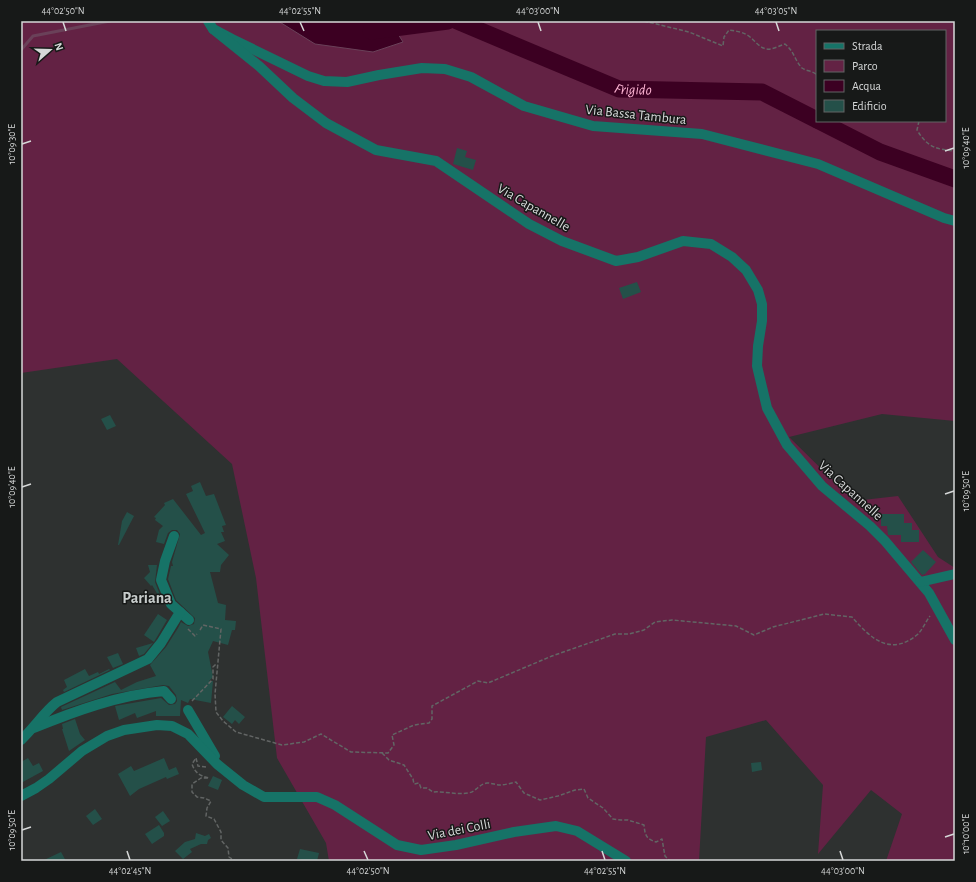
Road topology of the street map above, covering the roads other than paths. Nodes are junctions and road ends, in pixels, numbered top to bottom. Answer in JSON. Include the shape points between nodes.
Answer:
{"nodes":[{"id":1,"x":210,"y":25,"type":"edge"},
{"id":2,"x":955,"y":221,"type":"edge"},
{"id":3,"x":174,"y":536,"type":"dead end"},
{"id":4,"x":955,"y":574,"type":"edge"},
{"id":5,"x":920,"y":582,"type":"junction"},
{"id":6,"x":180,"y":612,"type":"junction"},
{"id":7,"x":189,"y":620,"type":"dead end"},
{"id":8,"x":955,"y":640,"type":"edge"},
{"id":9,"x":171,"y":699,"type":"dead end"},
{"id":10,"x":188,"y":710,"type":"road end"},
{"id":11,"x":33,"y":729,"type":"junction"},
{"id":12,"x":21,"y":740,"type":"edge"},
{"id":13,"x":217,"y":764,"type":"junction"},
{"id":14,"x":21,"y":796,"type":"edge"},
{"id":15,"x":626,"y":861,"type":"edge"}],
"edges":[{"from":1,"to":2,"type":"street","name":"Via Bassa Tambura","via":[[308,76],[324,81],[347,82],[422,68],[445,69],[471,77],[524,106],[593,126],[702,134],[818,164]]},
{"from":1,"to":5,"type":"street","name":"Via Capannelle","via":[[260,66],[293,98],[326,123],[376,150],[436,161],[529,224],[562,241],[616,261],[638,257],[684,241],[711,244],[732,257],[746,270],[758,290],[762,304],[762,321],[757,366],[767,408],[787,445],[822,486],[885,541]]},
{"from":3,"to":6,"type":"street","via":[[165,561],[161,583],[171,604]]},
{"from":4,"to":5,"type":"street"},
{"from":5,"to":8,"type":"street","name":"Via Capannelle","via":[[929,593]]},
{"from":6,"to":7,"type":"street"},
{"from":6,"to":11,"type":"street","via":[[148,659],[57,702]]},
{"from":9,"to":11,"type":"street","via":[[164,691],[128,697],[64,715]]},
{"from":10,"to":13,"type":"street","name":"Via dei Colli"},
{"from":11,"to":12,"type":"street"},
{"from":13,"to":14,"type":"street","name":"Via dei Colli","via":[[188,734],[172,726],[157,725],[124,730],[107,736],[82,751],[49,779]]},
{"from":13,"to":15,"type":"street","name":"Via dei Colli","via":[[242,784],[264,797],[318,797],[397,845],[422,850],[456,846],[514,832],[556,826],[577,831]]}]}
